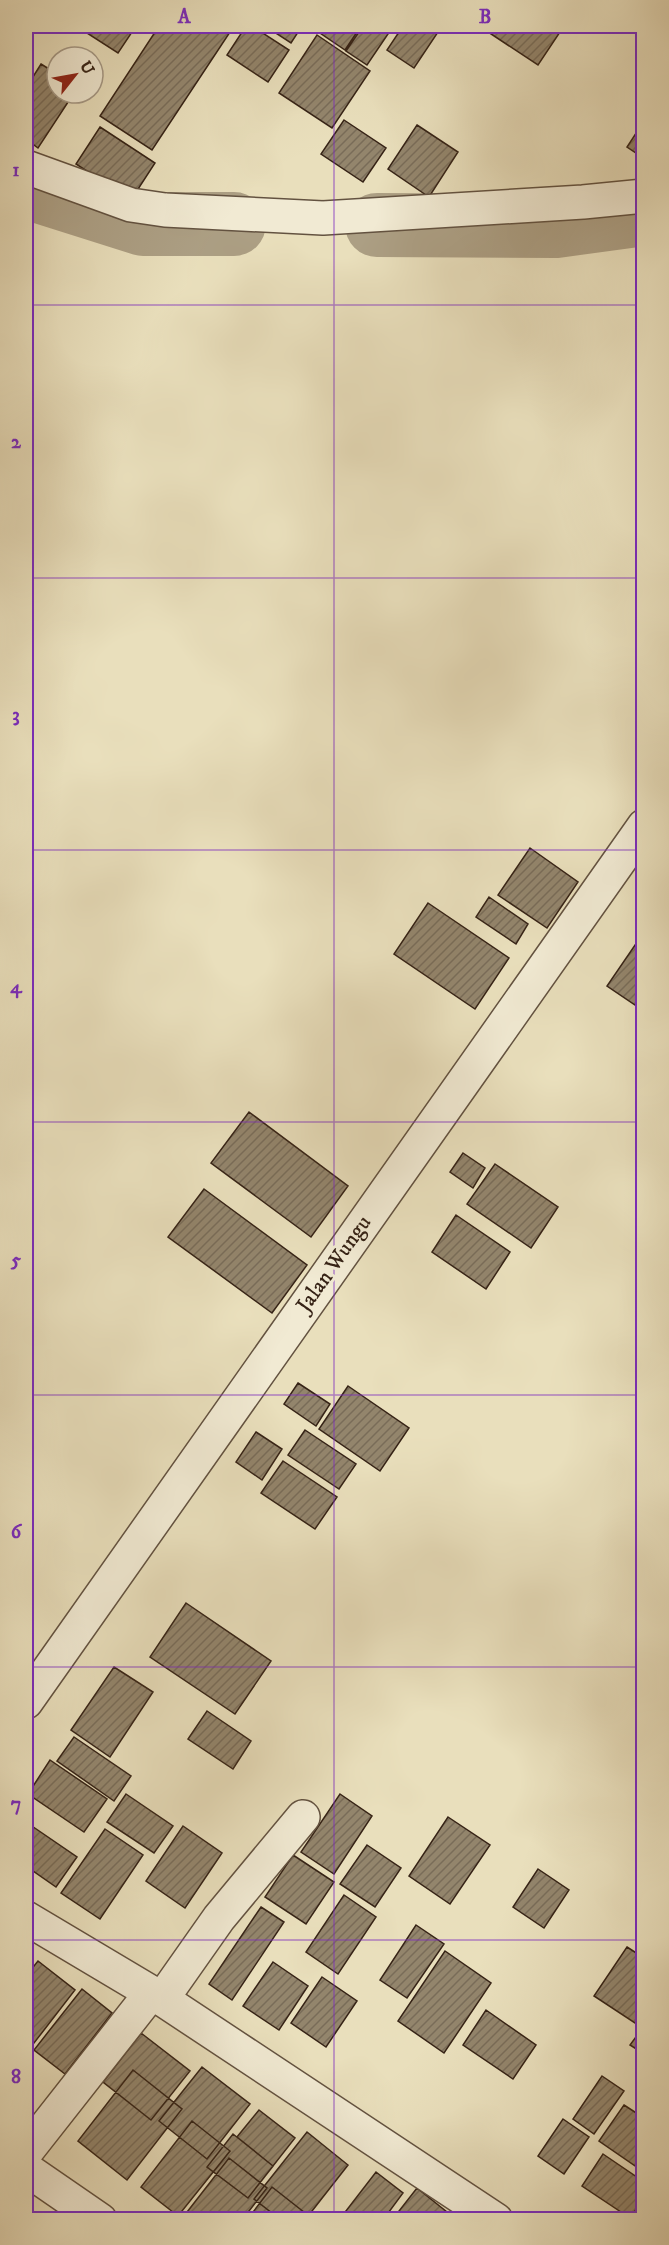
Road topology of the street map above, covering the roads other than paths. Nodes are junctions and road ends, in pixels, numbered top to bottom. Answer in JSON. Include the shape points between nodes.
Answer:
{"nodes":[{"id":1,"x":26,"y":167,"type":"edge"},
{"id":2,"x":644,"y":196,"type":"edge"},
{"id":3,"x":644,"y":826,"type":"edge"},
{"id":4,"x":26,"y":1702,"type":"edge"},
{"id":5,"x":303,"y":1817,"type":"dead end"},
{"id":6,"x":26,"y":1918,"type":"edge"},
{"id":7,"x":156,"y":1996,"type":"junction"},
{"id":8,"x":26,"y":2152,"type":"edge"},
{"id":9,"x":26,"y":2169,"type":"edge"},
{"id":10,"x":100,"y":2220,"type":"edge"},
{"id":11,"x":496,"y":2220,"type":"edge"}],
"edges":[{"from":1,"to":2,"type":"street","via":[[131,205],[323,218]]},
{"from":3,"to":4,"type":"street","name":"Jalan Wungu"},
{"from":5,"to":7,"type":"street"},
{"from":6,"to":7,"type":"street"},
{"from":7,"to":8,"type":"street"},
{"from":7,"to":11,"type":"street"},
{"from":9,"to":10,"type":"street"}]}
